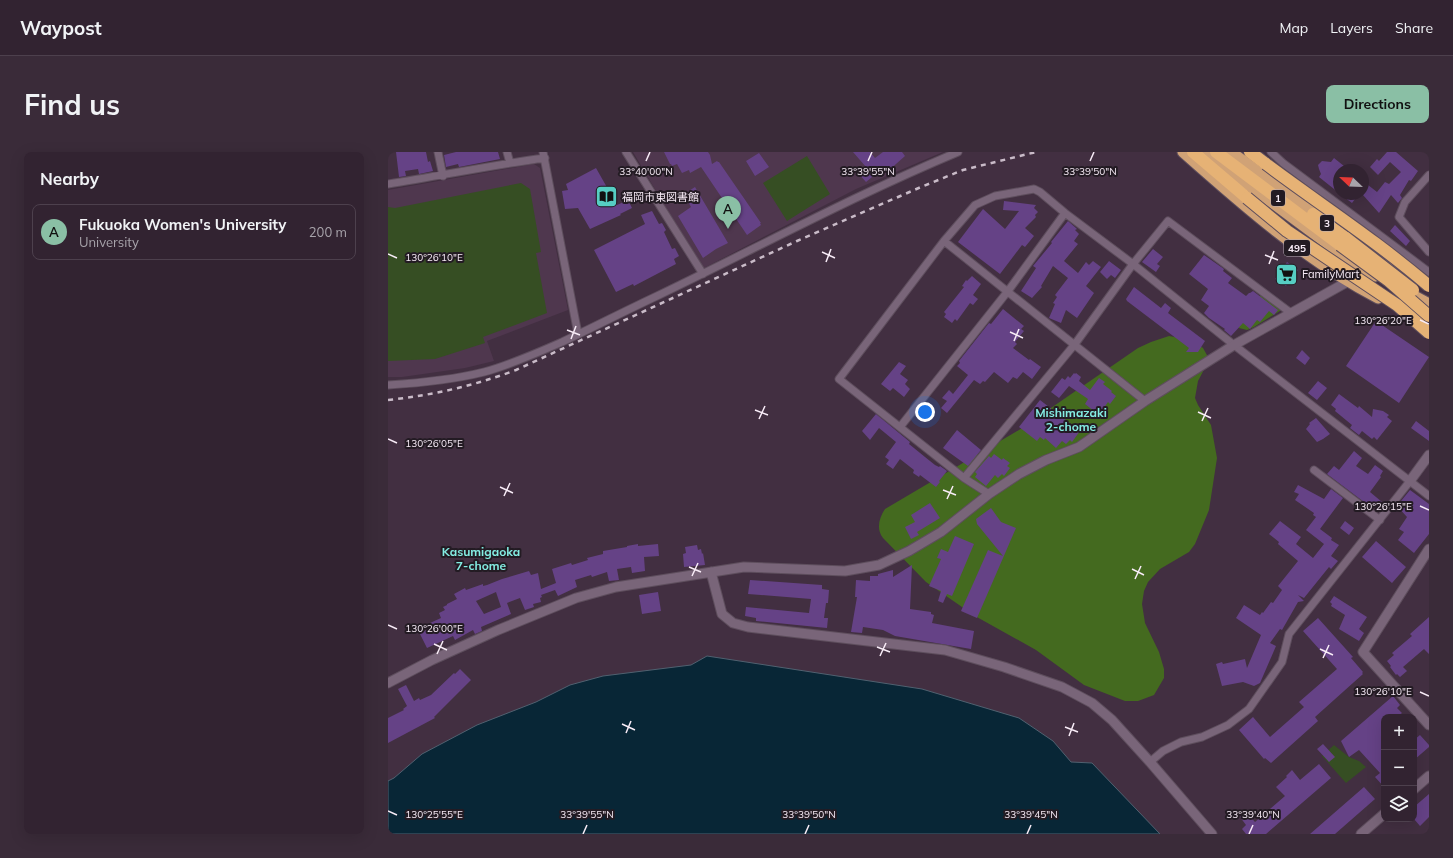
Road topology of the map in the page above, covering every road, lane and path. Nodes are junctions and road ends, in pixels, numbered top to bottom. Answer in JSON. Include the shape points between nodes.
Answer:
{"nodes":[{"id":1,"x":438,"y":152,"type":"edge"},
{"id":2,"x":508,"y":152,"type":"edge"},
{"id":3,"x":626,"y":152,"type":"edge"},
{"id":4,"x":958,"y":152,"type":"edge"},
{"id":5,"x":1183,"y":152,"type":"edge"},
{"id":6,"x":1193,"y":152,"type":"edge"},
{"id":7,"x":1204,"y":152,"type":"edge"},
{"id":8,"x":1216,"y":152,"type":"edge"},
{"id":9,"x":1228,"y":152,"type":"edge"},
{"id":10,"x":1231,"y":152,"type":"edge"},
{"id":11,"x":1250,"y":152,"type":"edge"},
{"id":12,"x":1271,"y":152,"type":"edge"},
{"id":13,"x":544,"y":155,"type":"edge"},
{"id":14,"x":510,"y":163,"type":"junction"},
{"id":15,"x":1429,"y":175,"type":"edge"},
{"id":16,"x":443,"y":176,"type":"junction"},
{"id":17,"x":388,"y":184,"type":"edge"},
{"id":18,"x":1065,"y":213,"type":"junction"},
{"id":19,"x":944,"y":241,"type":"junction"},
{"id":20,"x":1343,"y":241,"type":"junction"},
{"id":21,"x":1429,"y":252,"type":"edge"},
{"id":22,"x":1133,"y":264,"type":"junction"},
{"id":23,"x":1429,"y":272,"type":"edge"},
{"id":24,"x":703,"y":274,"type":"junction"},
{"id":25,"x":1347,"y":282,"type":"junction"},
{"id":26,"x":1429,"y":286,"type":"edge"},
{"id":27,"x":1008,"y":291,"type":"junction"},
{"id":28,"x":1429,"y":304,"type":"edge"},
{"id":29,"x":1290,"y":313,"type":"junction"},
{"id":30,"x":1429,"y":316,"type":"edge"},
{"id":31,"x":1429,"y":333,"type":"edge"},
{"id":32,"x":578,"y":334,"type":"junction"},
{"id":33,"x":1075,"y":344,"type":"junction"},
{"id":34,"x":1234,"y":345,"type":"junction"},
{"id":35,"x":388,"y":385,"type":"edge"},
{"id":36,"x":1145,"y":401,"type":"junction"},
{"id":37,"x":900,"y":426,"type":"junction"},
{"id":38,"x":1429,"y":455,"type":"edge"},
{"id":39,"x":1314,"y":470,"type":"dead end"},
{"id":40,"x":964,"y":478,"type":"junction"},
{"id":41,"x":1410,"y":481,"type":"junction"},
{"id":42,"x":989,"y":494,"type":"junction"},
{"id":43,"x":1429,"y":496,"type":"edge"},
{"id":44,"x":1380,"y":520,"type":"junction"},
{"id":45,"x":1429,"y":549,"type":"edge"},
{"id":46,"x":711,"y":572,"type":"junction"},
{"id":47,"x":388,"y":683,"type":"edge"},
{"id":48,"x":1429,"y":725,"type":"edge"},
{"id":49,"x":1150,"y":762,"type":"junction"},
{"id":50,"x":1429,"y":776,"type":"edge"},
{"id":51,"x":1417,"y":786,"type":"edge"},
{"id":52,"x":1381,"y":817,"type":"edge"},
{"id":53,"x":1212,"y":834,"type":"edge"},
{"id":54,"x":1361,"y":834,"type":"edge"}],
"edges":[{"from":1,"to":16,"type":"street"},
{"from":2,"to":14,"type":"street"},
{"from":3,"to":24,"type":"street"},
{"from":4,"to":24,"type":"street","via":[[914,170]]},
{"from":5,"to":25,"type":"highway","number":"495","via":[[1287,241]]},
{"from":6,"to":31,"type":"highway","bridge":true,"via":[[1287,231],[1397,304]]},
{"from":7,"to":28,"type":"highway","number":"3","via":[[1359,267]]},
{"from":8,"to":20,"type":"highway","number":"1","via":[[1300,214]]},
{"from":9,"to":20,"type":"highway","number":"1"},
{"from":10,"to":26,"type":"highway","number":"3","via":[[1370,254]]},
{"from":11,"to":26,"type":"highway","bridge":true,"via":[[1355,227]]},
{"from":12,"to":23,"type":"street"},
{"from":13,"to":14,"type":"street"},
{"from":13,"to":32,"type":"street"},
{"from":14,"to":16,"type":"street"},
{"from":15,"to":21,"type":"street","via":[[1405,202],[1399,217]]},
{"from":16,"to":17,"type":"street"},
{"from":18,"to":19,"type":"street","via":[[1034,189],[995,196],[975,205]]},
{"from":18,"to":22,"type":"street"},
{"from":18,"to":27,"type":"street"},
{"from":19,"to":27,"type":"street"},
{"from":19,"to":37,"type":"street","via":[[839,379]]},
{"from":20,"to":28,"type":"highway","number":"1","bridge":true,"via":[[1393,274]]},
{"from":20,"to":30,"type":"highway","number":"1","bridge":true},
{"from":22,"to":29,"type":"street","via":[[1168,221]]},
{"from":22,"to":33,"type":"street"},
{"from":22,"to":34,"type":"street"},
{"from":24,"to":32,"type":"street"},
{"from":25,"to":29,"type":"street"},
{"from":25,"to":30,"type":"highway","number":"495","via":[[1383,300]]},
{"from":27,"to":33,"type":"street"},
{"from":27,"to":37,"type":"street"},
{"from":29,"to":34,"type":"street"},
{"from":32,"to":35,"type":"street","via":[[484,372],[428,382]]},
{"from":33,"to":36,"type":"street"},
{"from":33,"to":40,"type":"street"},
{"from":34,"to":36,"type":"street"},
{"from":34,"to":41,"type":"street"},
{"from":36,"to":42,"type":"street","via":[[1079,447],[1019,474]]},
{"from":37,"to":40,"type":"street"},
{"from":38,"to":41,"type":"street"},
{"from":39,"to":44,"type":"street"},
{"from":40,"to":42,"type":"street"},
{"from":41,"to":43,"type":"street"},
{"from":41,"to":44,"type":"street"},
{"from":42,"to":46,"type":"street","via":[[941,532],[910,551],[879,565],[845,571],[744,567]]},
{"from":44,"to":49,"type":"street","via":[[1289,634],[1282,662],[1249,709],[1228,725],[1181,742],[1163,751]]},
{"from":45,"to":48,"type":"street","via":[[1363,652]]},
{"from":46,"to":47,"type":"street","via":[[616,587],[576,598],[498,630]]},
{"from":46,"to":49,"type":"street","via":[[722,614],[733,624],[945,650],[1004,667],[1062,687],[1092,703],[1112,720]]},
{"from":49,"to":53,"type":"street"},
{"from":50,"to":51,"type":"street"},
{"from":52,"to":54,"type":"street"}]}
